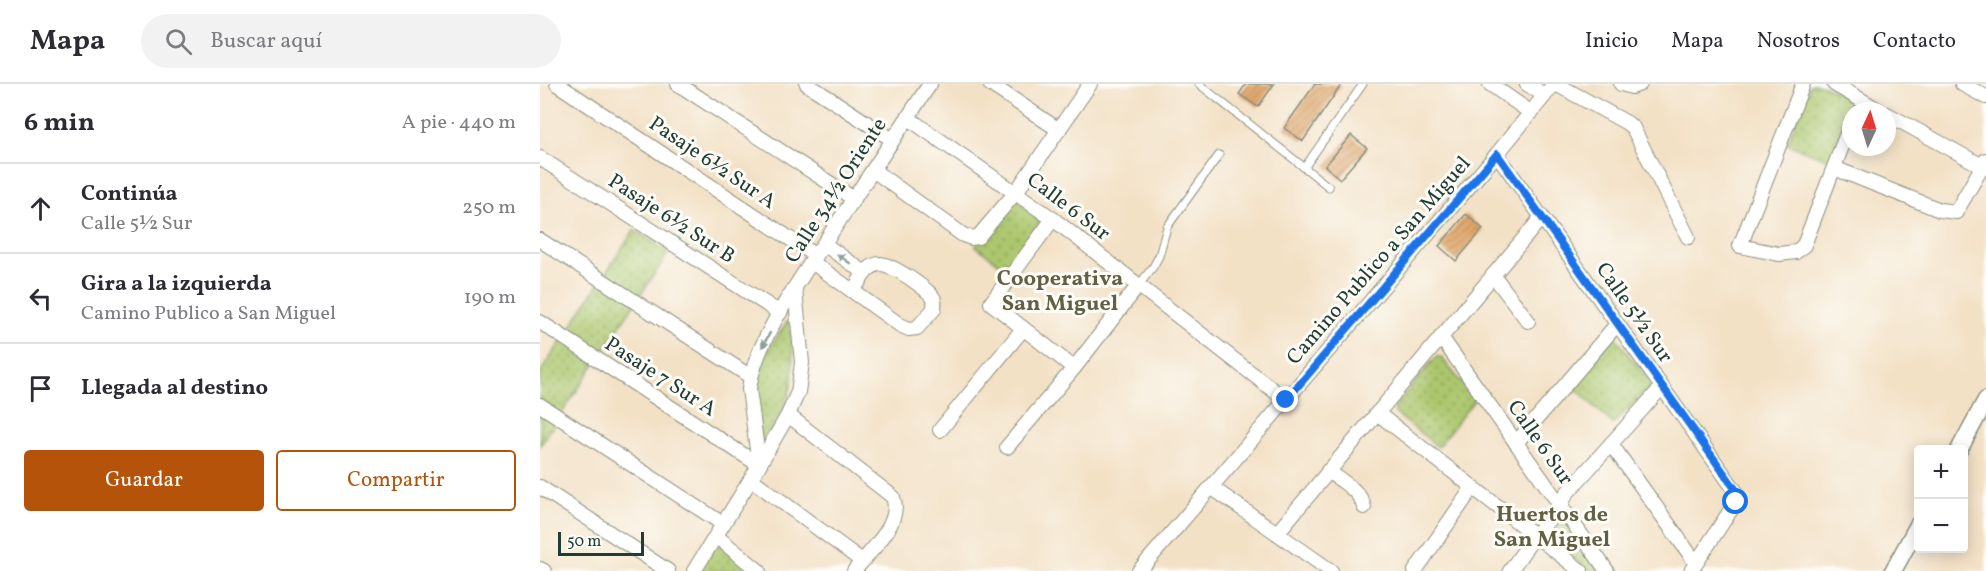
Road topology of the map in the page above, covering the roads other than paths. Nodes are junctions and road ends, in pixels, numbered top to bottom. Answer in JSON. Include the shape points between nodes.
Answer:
{"nodes":[{"id":1,"x":557,"y":84,"type":"edge"},
{"id":2,"x":678,"y":84,"type":"edge"},
{"id":3,"x":807,"y":84,"type":"edge"},
{"id":4,"x":930,"y":84,"type":"edge"},
{"id":5,"x":990,"y":84,"type":"edge"},
{"id":6,"x":1089,"y":84,"type":"edge"},
{"id":7,"x":1198,"y":84,"type":"edge"},
{"id":8,"x":1363,"y":84,"type":"edge"},
{"id":9,"x":1490,"y":84,"type":"edge"},
{"id":10,"x":1527,"y":84,"type":"edge"},
{"id":11,"x":1555,"y":84,"type":"edge"},
{"id":12,"x":1621,"y":84,"type":"edge"},
{"id":13,"x":1640,"y":84,"type":"edge"},
{"id":14,"x":1803,"y":84,"type":"edge"},
{"id":15,"x":1834,"y":84,"type":"edge"},
{"id":16,"x":1962,"y":84,"type":"edge"},
{"id":17,"x":1544,"y":95,"type":"junction"},
{"id":18,"x":1986,"y":97,"type":"edge"},
{"id":19,"x":1855,"y":102,"type":"edge"},
{"id":20,"x":1530,"y":112,"type":"junction"},
{"id":21,"x":908,"y":118,"type":"junction"},
{"id":22,"x":1896,"y":119,"type":"edge"},
{"id":23,"x":1059,"y":130,"type":"junction"},
{"id":24,"x":893,"y":140,"type":"junction"},
{"id":25,"x":1842,"y":146,"type":"edge"},
{"id":26,"x":1497,"y":154,"type":"junction"},
{"id":27,"x":1219,"y":155,"type":"dead end"},
{"id":28,"x":540,"y":158,"type":"edge"},
{"id":29,"x":1985,"y":164,"type":"edge"},
{"id":30,"x":1304,"y":168,"type":"junction"},
{"id":31,"x":1833,"y":168,"type":"junction"},
{"id":32,"x":873,"y":170,"type":"junction"},
{"id":33,"x":1329,"y":187,"type":"dead end"},
{"id":34,"x":1016,"y":192,"type":"junction"},
{"id":35,"x":854,"y":199,"type":"junction"},
{"id":36,"x":1542,"y":217,"type":"junction"},
{"id":37,"x":1053,"y":219,"type":"junction"},
{"id":38,"x":1688,"y":237,"type":"dead end"},
{"id":39,"x":540,"y":240,"type":"edge"},
{"id":40,"x":817,"y":254,"type":"junction"},
{"id":41,"x":865,"y":273,"type":"junction"},
{"id":42,"x":1493,"y":275,"type":"junction"},
{"id":43,"x":1138,"y":286,"type":"junction"},
{"id":44,"x":795,"y":289,"type":"junction"},
{"id":45,"x":853,"y":291,"type":"junction"},
{"id":46,"x":780,"y":313,"type":"junction"},
{"id":47,"x":1528,"y":321,"type":"dead end"},
{"id":48,"x":540,"y":322,"type":"edge"},
{"id":49,"x":1617,"y":324,"type":"junction"},
{"id":50,"x":1023,"y":329,"type":"junction"},
{"id":51,"x":1441,"y":337,"type":"junction"},
{"id":52,"x":1074,"y":368,"type":"junction"},
{"id":53,"x":751,"y":377,"type":"junction"},
{"id":54,"x":1662,"y":387,"type":"junction"},
{"id":55,"x":1286,"y":400,"type":"junction"},
{"id":56,"x":1986,"y":400,"type":"edge"},
{"id":57,"x":540,"y":405,"type":"edge"},
{"id":58,"x":1377,"y":413,"type":"junction"},
{"id":59,"x":788,"y":415,"type":"junction"},
{"id":60,"x":940,"y":430,"type":"dead end"},
{"id":61,"x":1516,"y":443,"type":"junction"},
{"id":62,"x":1611,"y":444,"type":"junction"},
{"id":63,"x":1962,"y":445,"type":"edge"},
{"id":64,"x":1007,"y":447,"type":"dead end"},
{"id":65,"x":759,"y":465,"type":"junction"},
{"id":66,"x":1328,"y":471,"type":"junction"},
{"id":67,"x":751,"y":479,"type":"junction"},
{"id":68,"x":540,"y":487,"type":"edge"},
{"id":69,"x":1211,"y":487,"type":"junction"},
{"id":70,"x":1473,"y":487,"type":"junction"},
{"id":71,"x":1561,"y":506,"type":"junction"},
{"id":72,"x":1364,"y":507,"type":"dead end"},
{"id":73,"x":719,"y":530,"type":"junction"},
{"id":74,"x":1914,"y":532,"type":"edge"},
{"id":75,"x":1276,"y":533,"type":"junction"},
{"id":76,"x":1535,"y":535,"type":"junction"},
{"id":77,"x":858,"y":566,"type":"edge"},
{"id":78,"x":1693,"y":567,"type":"edge"},
{"id":79,"x":540,"y":568,"type":"edge"},
{"id":80,"x":544,"y":571,"type":"edge"},
{"id":81,"x":668,"y":571,"type":"edge"},
{"id":82,"x":694,"y":571,"type":"edge"},
{"id":83,"x":759,"y":571,"type":"edge"},
{"id":84,"x":1139,"y":571,"type":"edge"},
{"id":85,"x":1330,"y":571,"type":"edge"},
{"id":86,"x":1415,"y":571,"type":"edge"},
{"id":87,"x":1510,"y":571,"type":"edge"},
{"id":88,"x":1581,"y":571,"type":"edge"},
{"id":89,"x":1607,"y":571,"type":"edge"},
{"id":90,"x":1893,"y":571,"type":"edge"}],
"edges":[{"from":1,"to":40,"type":"street","name":"Pasaje 6½ Sur A"},
{"from":2,"to":35,"type":"street"},
{"from":3,"to":24,"type":"street"},
{"from":4,"to":21,"type":"street","name":"Calle 34½ Oriente"},
{"from":5,"to":23,"type":"street"},
{"from":6,"to":23,"type":"street"},
{"from":7,"to":30,"type":"lane"},
{"from":8,"to":30,"type":"lane"},
{"from":9,"to":20,"type":"street"},
{"from":10,"to":17,"type":"street"},
{"from":11,"to":17,"type":"street","name":"Camino Publico a San Miguel"},
{"from":11,"to":38,"type":"street","via":[[1633,128]]},
{"from":12,"to":13,"type":"street"},
{"from":14,"to":31,"type":"street","via":[[1740,246],[1779,254],[1796,252],[1804,245]]},
{"from":15,"to":19,"type":"street"},
{"from":16,"to":18,"type":"street"},
{"from":17,"to":20,"type":"street","name":"Camino Publico a San Miguel"},
{"from":20,"to":26,"type":"street","name":"Camino Publico a San Miguel"},
{"from":21,"to":24,"type":"street","name":"Calle 34½ Oriente"},
{"from":21,"to":34,"type":"street","name":"Calle 6 Sur"},
{"from":22,"to":29,"type":"street"},
{"from":23,"to":34,"type":"street"},
{"from":24,"to":32,"type":"street","name":"Calle 34½ Oriente"},
{"from":25,"to":31,"type":"street"},
{"from":26,"to":36,"type":"street","name":"Calle 5½ Sur"},
{"from":26,"to":55,"type":"street","name":"Camino Publico a San Miguel"},
{"from":27,"to":43,"type":"lane","via":[[1167,227],[1159,256]]},
{"from":28,"to":46,"type":"street","name":"Pasaje 6½ Sur B"},
{"from":29,"to":31,"type":"street","via":[[1956,212],[1940,210]]},
{"from":30,"to":33,"type":"lane"},
{"from":32,"to":34,"type":"street","via":[[970,238],[978,237]]},
{"from":32,"to":35,"type":"street","name":"Calle 34½ Oriente"},
{"from":34,"to":37,"type":"street","name":"Calle 6 Sur"},
{"from":35,"to":40,"type":"street","name":"Calle 34½ Oriente"},
{"from":36,"to":42,"type":"street"},
{"from":36,"to":49,"type":"street","name":"Calle 5½ Sur"},
{"from":37,"to":43,"type":"street","name":"Calle 6 Sur"},
{"from":37,"to":50,"type":"street","via":[[991,303]]},
{"from":39,"to":53,"type":"street"},
{"from":41,"to":40,"type":"street","one_way":true},
{"from":40,"to":44,"type":"street","name":"Calle 34½ Oriente"},
{"from":40,"to":45,"type":"street"},
{"from":41,"to":45,"type":"street"},
{"from":41,"to":45,"type":"street","via":[[879,263],[890,265],[929,293],[934,309],[917,328],[909,329]]},
{"from":42,"to":47,"type":"street"},
{"from":42,"to":51,"type":"street"},
{"from":43,"to":52,"type":"street"},
{"from":43,"to":55,"type":"street","name":"Calle 6 Sur"},
{"from":44,"to":46,"type":"street","name":"Calle 34½ Oriente"},
{"from":44,"to":59,"type":"street","name":"Calle 34½ Oriente","via":[[802,373]]},
{"from":46,"to":53,"type":"street","name":"Calle 34½ Oriente","one_way":true,"via":[[759,352]]},
{"from":48,"to":65,"type":"street","name":"Pasaje 7 Sur A"},
{"from":49,"to":54,"type":"street","name":"Calle 5½ Sur"},
{"from":49,"to":61,"type":"street"},
{"from":50,"to":52,"type":"street"},
{"from":50,"to":60,"type":"street"},
{"from":51,"to":58,"type":"street"},
{"from":51,"to":61,"type":"street","name":"Calle 6 Sur"},
{"from":52,"to":64,"type":"street"},
{"from":53,"to":65,"type":"street","name":"Calle 34½ Oriente","via":[[750,402]]},
{"from":54,"to":62,"type":"street"},
{"from":54,"to":78,"type":"street","name":"Calle 5½ Sur","via":[[1738,496]]},
{"from":55,"to":69,"type":"street","name":"Camino Publico a San Miguel"},
{"from":56,"to":63,"type":"street"},
{"from":57,"to":73,"type":"street"},
{"from":58,"to":66,"type":"street"},
{"from":58,"to":70,"type":"street"},
{"from":59,"to":65,"type":"street","name":"Calle 34½ Oriente"},
{"from":59,"to":77,"type":"street","via":[[893,497],[896,505],[892,524]]},
{"from":61,"to":71,"type":"street","name":"Calle 6 Sur"},
{"from":62,"to":71,"type":"street","via":[[1566,494]]},
{"from":62,"to":78,"type":"street"},
{"from":65,"to":67,"type":"street","name":"Calle 34½ Oriente"},
{"from":66,"to":72,"type":"street","via":[[1356,492]]},
{"from":66,"to":75,"type":"street"},
{"from":67,"to":73,"type":"street","name":"Calle 34½ Oriente"},
{"from":67,"to":77,"type":"street"},
{"from":68,"to":81,"type":"street"},
{"from":69,"to":75,"type":"street"},
{"from":69,"to":84,"type":"street","name":"Camino Publico a San Miguel"},
{"from":70,"to":76,"type":"street"},
{"from":70,"to":86,"type":"street"},
{"from":71,"to":76,"type":"street"},
{"from":71,"to":89,"type":"street","name":"Calle 6 Sur"},
{"from":73,"to":82,"type":"street","name":"Calle 34½ Oriente"},
{"from":73,"to":83,"type":"street"},
{"from":74,"to":90,"type":"street"},
{"from":75,"to":85,"type":"street"},
{"from":76,"to":87,"type":"street"},
{"from":76,"to":88,"type":"street"},
{"from":79,"to":80,"type":"street"}]}
